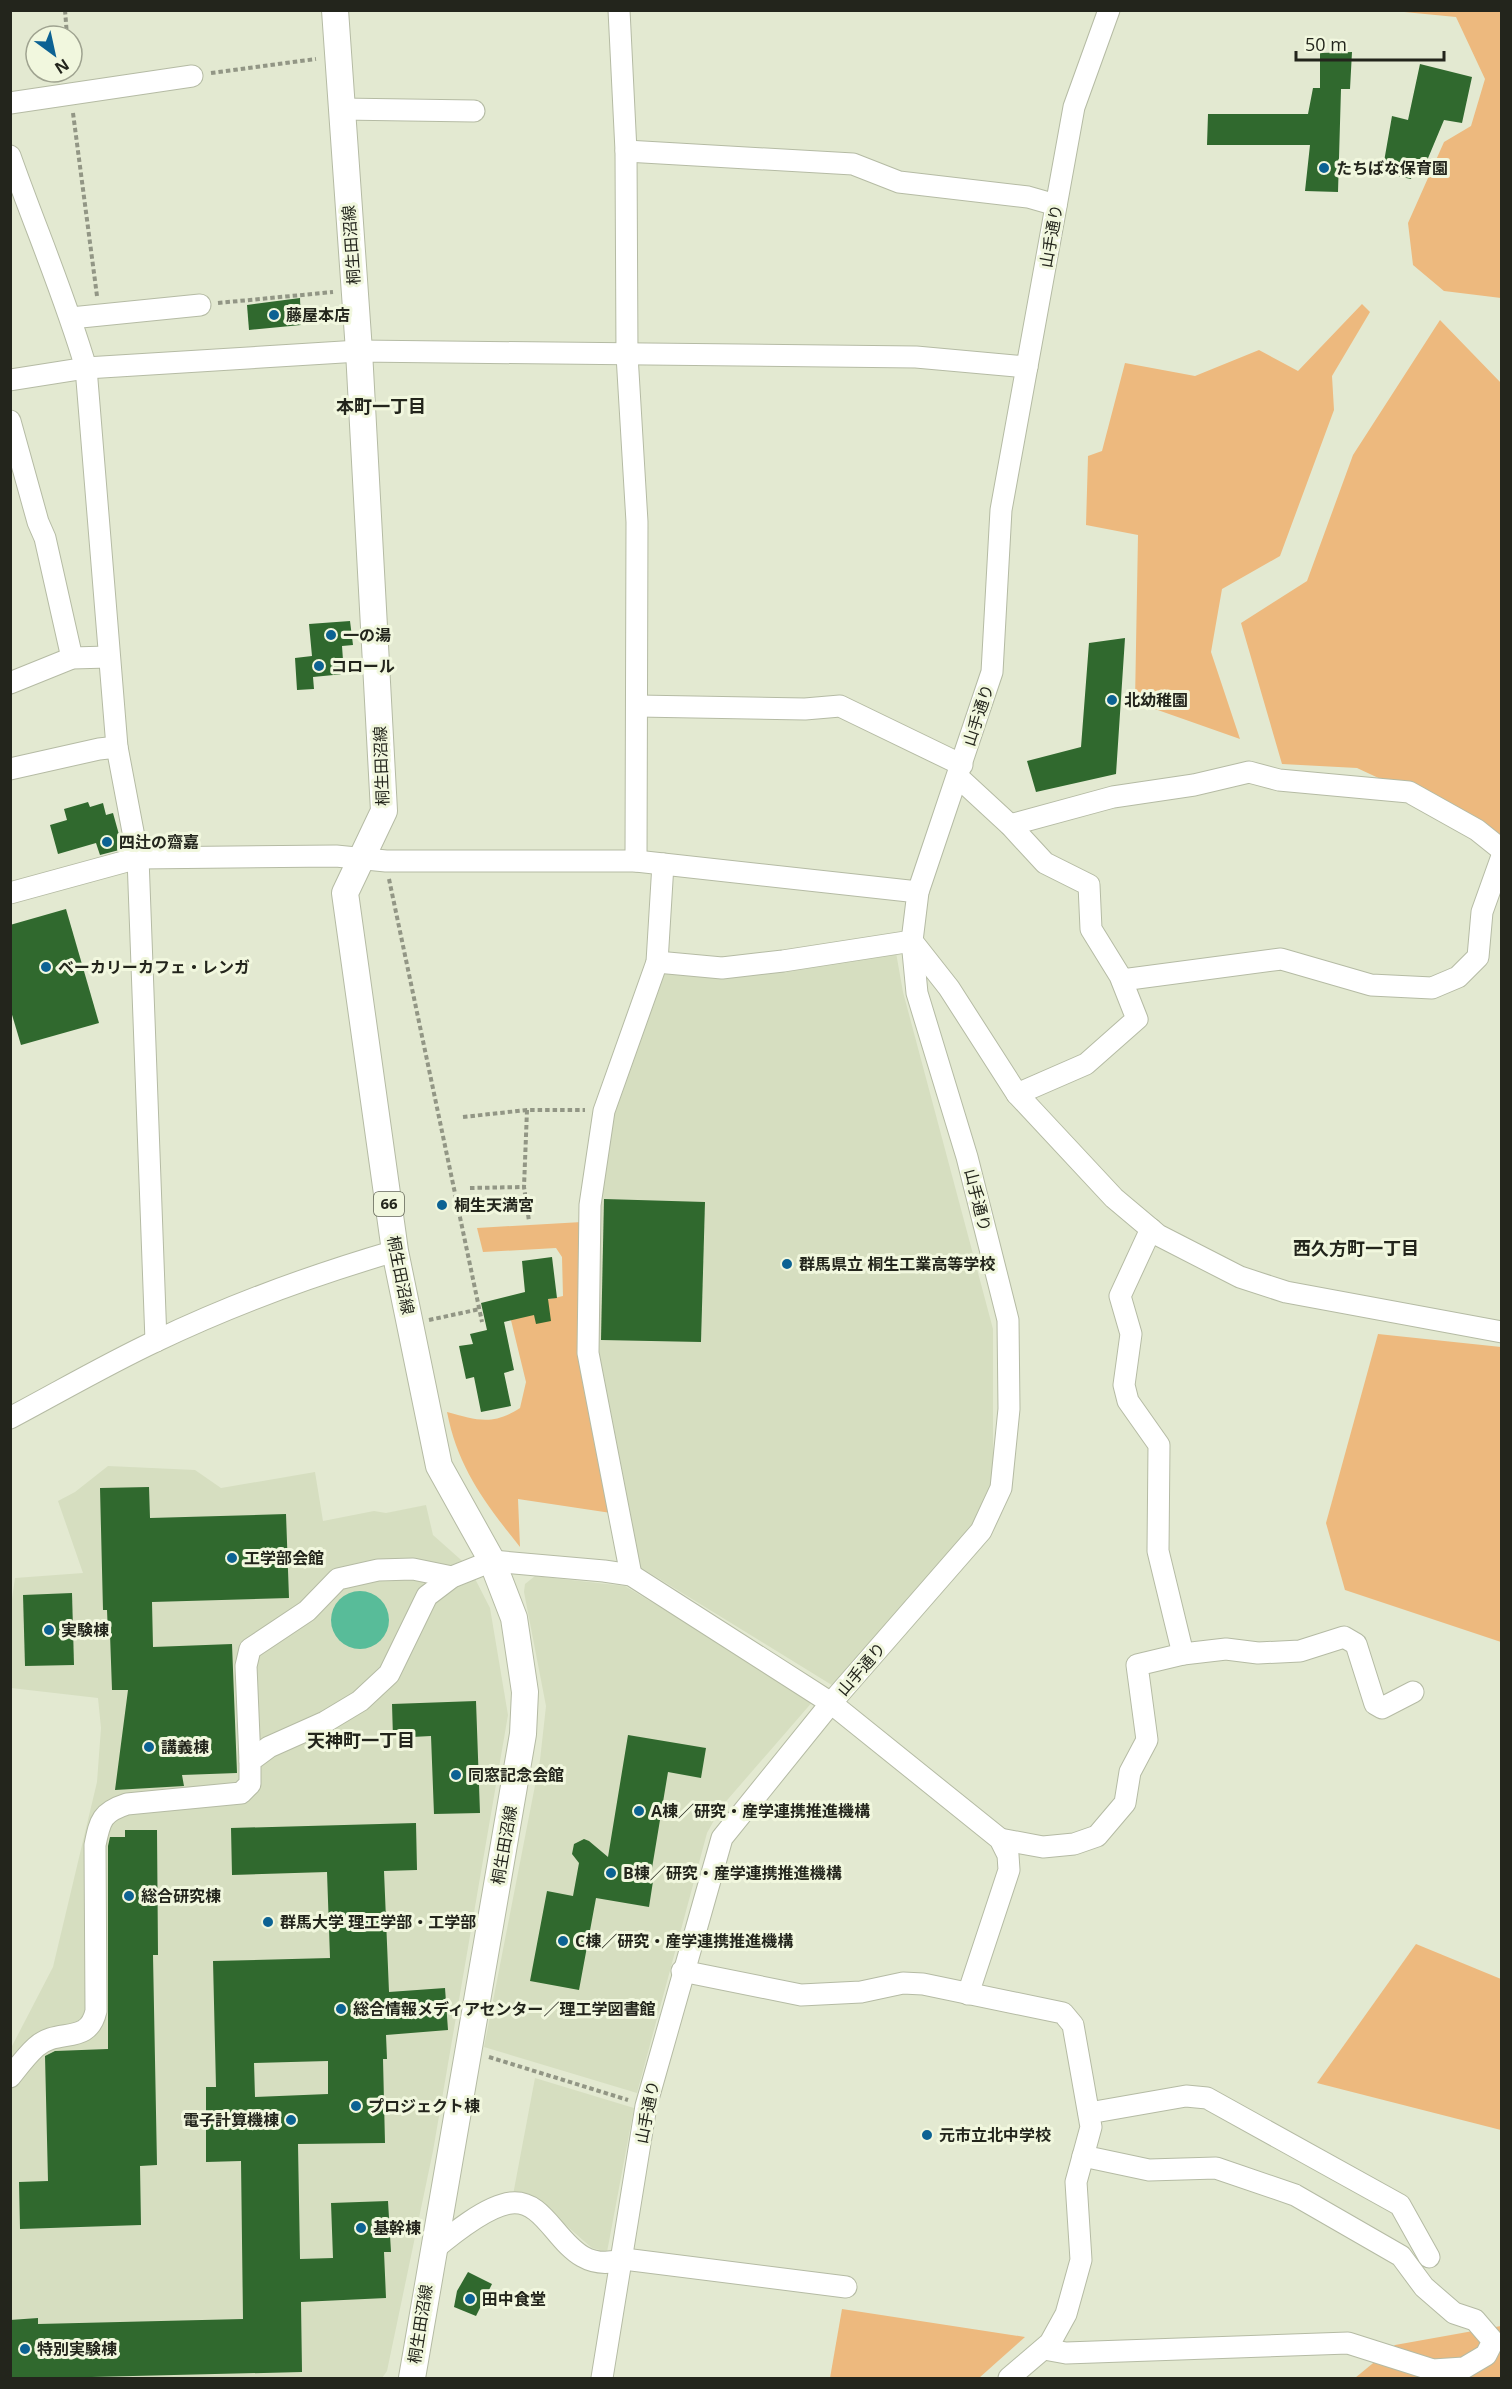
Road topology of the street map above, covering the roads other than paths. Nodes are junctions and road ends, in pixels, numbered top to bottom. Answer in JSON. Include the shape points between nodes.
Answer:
{"nodes":[{"id":1,"x":335,"y":10,"type":"edge"},
{"id":2,"x":619,"y":10,"type":"edge"},
{"id":3,"x":1109,"y":10,"type":"edge"},
{"id":4,"x":192,"y":76,"type":"road end"},
{"id":5,"x":10,"y":103,"type":"edge"},
{"id":6,"x":342,"y":109,"type":"junction"},
{"id":7,"x":474,"y":111,"type":"dead end"},
{"id":8,"x":626,"y":151,"type":"junction"},
{"id":9,"x":10,"y":156,"type":"edge"},
{"id":10,"x":1056,"y":205,"type":"junction"},
{"id":11,"x":200,"y":305,"type":"road end"},
{"id":12,"x":71,"y":318,"type":"junction"},
{"id":13,"x":359,"y":351,"type":"junction"},
{"id":14,"x":627,"y":355,"type":"junction"},
{"id":15,"x":1027,"y":367,"type":"junction"},
{"id":16,"x":86,"y":368,"type":"junction"},
{"id":17,"x":10,"y":380,"type":"edge"},
{"id":18,"x":10,"y":420,"type":"edge"},
{"id":19,"x":108,"y":657,"type":"junction"},
{"id":20,"x":72,"y":658,"type":"junction"},
{"id":21,"x":10,"y":683,"type":"edge"},
{"id":22,"x":638,"y":706,"type":"junction"},
{"id":23,"x":117,"y":747,"type":"junction"},
{"id":24,"x":10,"y":769,"type":"edge"},
{"id":25,"x":960,"y":771,"type":"junction"},
{"id":26,"x":1010,"y":825,"type":"junction"},
{"id":27,"x":1502,"y":850,"type":"edge"},
{"id":28,"x":1502,"y":856,"type":"edge"},
{"id":29,"x":138,"y":858,"type":"junction"},
{"id":30,"x":373,"y":860,"type":"junction"},
{"id":31,"x":636,"y":861,"type":"junction"},
{"id":32,"x":663,"y":864,"type":"junction"},
{"id":33,"x":918,"y":892,"type":"junction"},
{"id":34,"x":10,"y":893,"type":"edge"},
{"id":35,"x":912,"y":940,"type":"junction"},
{"id":36,"x":657,"y":962,"type":"junction"},
{"id":37,"x":1122,"y":980,"type":"junction"},
{"id":38,"x":1017,"y":1094,"type":"junction"},
{"id":39,"x":1151,"y":1229,"type":"junction"},
{"id":40,"x":395,"y":1251,"type":"junction"},
{"id":41,"x":1502,"y":1332,"type":"edge"},
{"id":42,"x":156,"y":1341,"type":"junction"},
{"id":43,"x":10,"y":1418,"type":"edge"},
{"id":44,"x":492,"y":1561,"type":"junction"},
{"id":45,"x":631,"y":1575,"type":"junction"},
{"id":46,"x":452,"y":1577,"type":"junction"},
{"id":47,"x":1184,"y":1654,"type":"junction"},
{"id":48,"x":1413,"y":1692,"type":"dead end"},
{"id":49,"x":831,"y":1703,"type":"junction"},
{"id":50,"x":250,"y":1761,"type":"junction"},
{"id":51,"x":1000,"y":1839,"type":"junction"},
{"id":52,"x":682,"y":1971,"type":"junction"},
{"id":53,"x":969,"y":1994,"type":"junction"},
{"id":54,"x":10,"y":2077,"type":"edge"},
{"id":55,"x":1089,"y":2113,"type":"junction"},
{"id":56,"x":1083,"y":2156,"type":"junction"},
{"id":57,"x":432,"y":2251,"type":"junction"},
{"id":58,"x":1429,"y":2257,"type":"dead end"},
{"id":59,"x":624,"y":2259,"type":"junction"},
{"id":60,"x":846,"y":2287,"type":"dead end"},
{"id":61,"x":1044,"y":2349,"type":"junction"},
{"id":62,"x":407,"y":2378,"type":"edge"},
{"id":63,"x":602,"y":2379,"type":"edge"},
{"id":64,"x":1009,"y":2379,"type":"edge"}],
"edges":[{"from":1,"to":6,"type":"main road","name":"桐生田沼線","number":"66"},
{"from":2,"to":8,"type":"street"},
{"from":3,"to":10,"type":"street","name":"山手通り","via":[[1078,91]]},
{"from":4,"to":5,"type":"street"},
{"from":6,"to":7,"type":"street"},
{"from":6,"to":13,"type":"main road","name":"桐生田沼線","number":"66"},
{"from":8,"to":10,"type":"street","via":[[853,164],[899,182],[1028,197]]},
{"from":8,"to":14,"type":"street"},
{"from":9,"to":12,"type":"street"},
{"from":10,"to":15,"type":"street","name":"山手通り"},
{"from":11,"to":12,"type":"street"},
{"from":12,"to":16,"type":"street"},
{"from":13,"to":14,"type":"street"},
{"from":13,"to":16,"type":"street"},
{"from":13,"to":30,"type":"main road","name":"桐生田沼線","number":"66","via":[[384,811]]},
{"from":14,"to":15,"type":"street","via":[[916,357]]},
{"from":14,"to":22,"type":"street","via":[[637,522]]},
{"from":15,"to":25,"type":"street","name":"山手通り","via":[[1001,510],[992,672]]},
{"from":16,"to":17,"type":"street"},
{"from":16,"to":19,"type":"street"},
{"from":18,"to":20,"type":"street","via":[[45,538]]},
{"from":19,"to":20,"type":"street"},
{"from":19,"to":23,"type":"street"},
{"from":20,"to":21,"type":"street"},
{"from":22,"to":25,"type":"street","via":[[840,706]]},
{"from":22,"to":31,"type":"street"},
{"from":23,"to":24,"type":"street"},
{"from":23,"to":29,"type":"street"},
{"from":25,"to":26,"type":"street"},
{"from":25,"to":33,"type":"street","name":"山手通り"},
{"from":26,"to":27,"type":"street","via":[[1113,797],[1249,772],[1279,780],[1409,792],[1477,830]]},
{"from":26,"to":37,"type":"street","via":[[1045,863],[1089,885],[1092,929]]},
{"from":28,"to":37,"type":"street","via":[[1482,912],[1478,957],[1458,977],[1432,988],[1371,985],[1281,959]]},
{"from":29,"to":30,"type":"street","via":[[336,856]]},
{"from":29,"to":34,"type":"street"},
{"from":29,"to":42,"type":"street"},
{"from":30,"to":31,"type":"street"},
{"from":30,"to":40,"type":"main road","name":"桐生田沼線","number":"66","via":[[345,893]]},
{"from":31,"to":32,"type":"street"},
{"from":32,"to":33,"type":"street"},
{"from":32,"to":36,"type":"street"},
{"from":33,"to":35,"type":"street","name":"山手通り"},
{"from":35,"to":36,"type":"street","via":[[722,968]]},
{"from":35,"to":38,"type":"street","via":[[949,988]]},
{"from":35,"to":49,"type":"street","name":"山手通り","via":[[917,993],[967,1157],[1008,1320],[1009,1409],[1002,1488],[981,1531]]},
{"from":36,"to":45,"type":"street","via":[[604,1111],[590,1205],[588,1353]]},
{"from":37,"to":38,"type":"street","via":[[1137,1019],[1086,1064]]},
{"from":38,"to":39,"type":"street","via":[[1091,1174]]},
{"from":39,"to":41,"type":"street","via":[[1240,1277],[1286,1292]]},
{"from":39,"to":47,"type":"street","via":[[1120,1296],[1131,1334],[1124,1385],[1128,1401],[1159,1445],[1158,1551]]},
{"from":40,"to":42,"type":"street","via":[[264,1294]]},
{"from":40,"to":44,"type":"main road","name":"桐生田沼線","number":"66","via":[[439,1466]]},
{"from":42,"to":43,"type":"street"},
{"from":44,"to":45,"type":"street"},
{"from":44,"to":46,"type":"street"},
{"from":44,"to":57,"type":"main road","name":"桐生田沼線","number":"66","via":[[514,1618],[521,1656],[525,1692],[523,1734]]},
{"from":45,"to":49,"type":"street"},
{"from":46,"to":50,"type":"street","via":[[427,1596],[389,1674],[360,1701],[269,1747]]},
{"from":46,"to":50,"type":"street","via":[[412,1569],[378,1570],[338,1579],[307,1611],[250,1649],[246,1666]]},
{"from":47,"to":48,"type":"street","via":[[1226,1649],[1258,1653],[1300,1651],[1344,1637],[1356,1644],[1375,1704],[1382,1708]]},
{"from":47,"to":51,"type":"street","via":[[1137,1665],[1147,1740],[1130,1772],[1125,1803],[1097,1836],[1074,1844],[1043,1847]]},
{"from":49,"to":51,"type":"street"},
{"from":49,"to":52,"type":"street","name":"山手通り","via":[[722,1838]]},
{"from":50,"to":54,"type":"street","via":[[250,1784],[241,1793],[127,1804],[111,1809],[100,1822],[95,1845],[93,2024],[86,2031],[51,2039],[36,2047]]},
{"from":51,"to":53,"type":"street","via":[[1008,1855],[1009,1870]]},
{"from":52,"to":53,"type":"street","via":[[801,1995],[861,1992],[903,1983]]},
{"from":52,"to":59,"type":"street","name":"山手通り","via":[[646,2106]]},
{"from":53,"to":55,"type":"street","via":[[1063,2013],[1073,2025]]},
{"from":55,"to":56,"type":"street","via":[[1091,2127]]},
{"from":55,"to":58,"type":"street","via":[[1186,2096],[1207,2098],[1400,2205]]},
{"from":56,"to":61,"type":"street","via":[[1076,2182],[1081,2260],[1066,2314]]},
{"from":56,"to":61,"type":"street","via":[[1149,2170],[1216,2168],[1295,2195],[1401,2256],[1424,2287],[1454,2313],[1475,2320],[1493,2341],[1486,2355],[1464,2368],[1433,2370],[1348,2343],[1066,2353]]},
{"from":57,"to":59,"type":"street","via":[[454,2232],[512,2203],[531,2206],[583,2258],[609,2264]]},
{"from":57,"to":62,"type":"main road","name":"桐生田沼線","number":"66"},
{"from":59,"to":60,"type":"street"},
{"from":59,"to":63,"type":"street","name":"山手通り"},
{"from":61,"to":64,"type":"street"}]}
